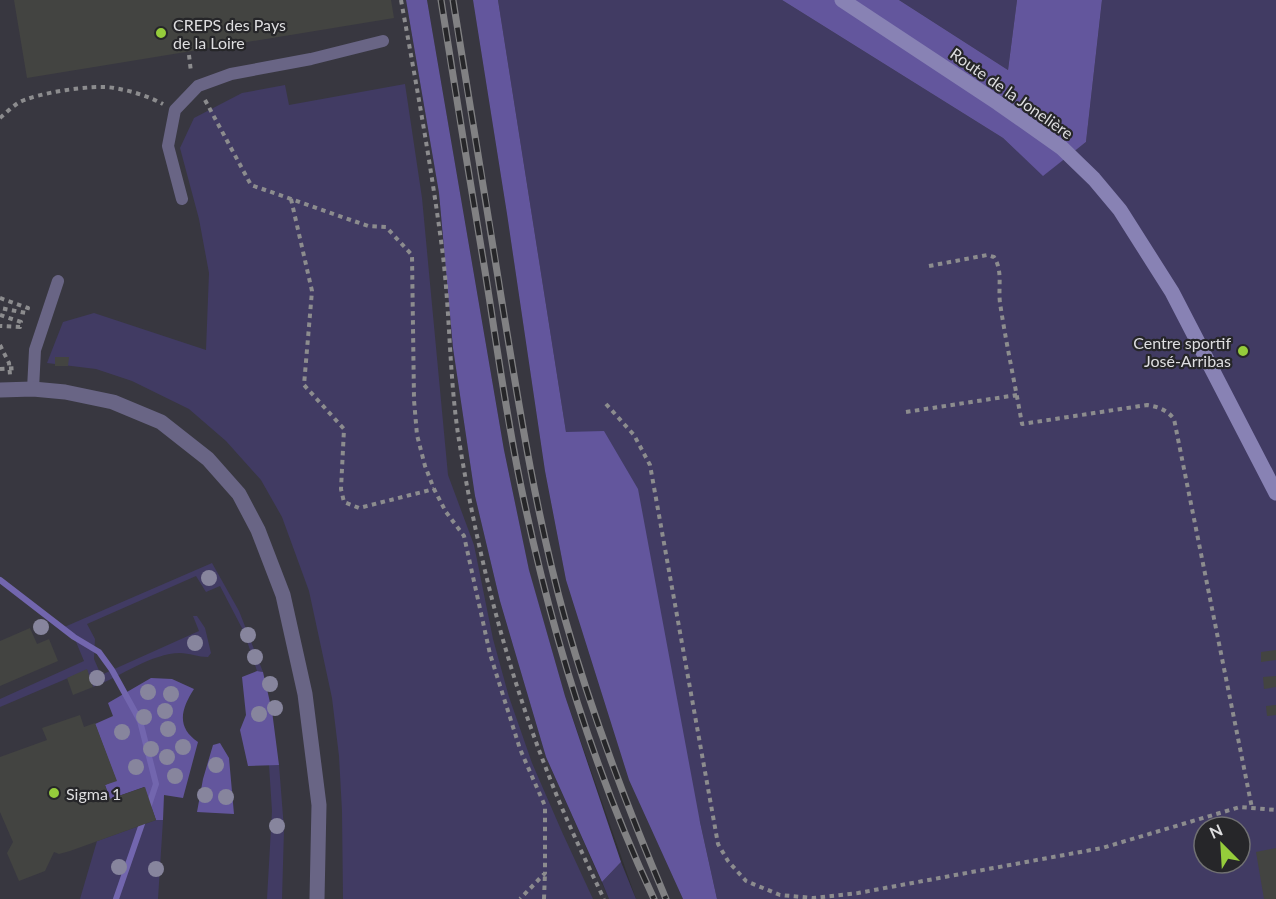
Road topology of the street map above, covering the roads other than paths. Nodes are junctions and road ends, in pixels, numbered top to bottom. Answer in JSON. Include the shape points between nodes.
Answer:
{"nodes":[{"id":1,"x":842,"y":0,"type":"edge"},
{"id":2,"x":384,"y":41,"type":"dead end"},
{"id":3,"x":182,"y":199,"type":"dead end"},
{"id":4,"x":58,"y":281,"type":"dead end"},
{"id":5,"x":33,"y":389,"type":"junction"},
{"id":6,"x":0,"y":390,"type":"edge"},
{"id":7,"x":1276,"y":493,"type":"edge"},
{"id":8,"x":316,"y":899,"type":"edge"}],
"edges":[{"from":1,"to":7,"type":"street","name":"Route de la Jonelière","via":[[1062,148],[1094,179],[1120,210],[1173,292]]},
{"from":2,"to":3,"type":"lane","via":[[231,74],[198,86],[175,110],[168,146]]},
{"from":4,"to":5,"type":"lane","via":[[35,351]]},
{"from":5,"to":6,"type":"street"},
{"from":5,"to":8,"type":"street","via":[[113,402],[161,422],[208,459],[239,494],[258,530],[283,595],[305,694],[319,805]]}]}
